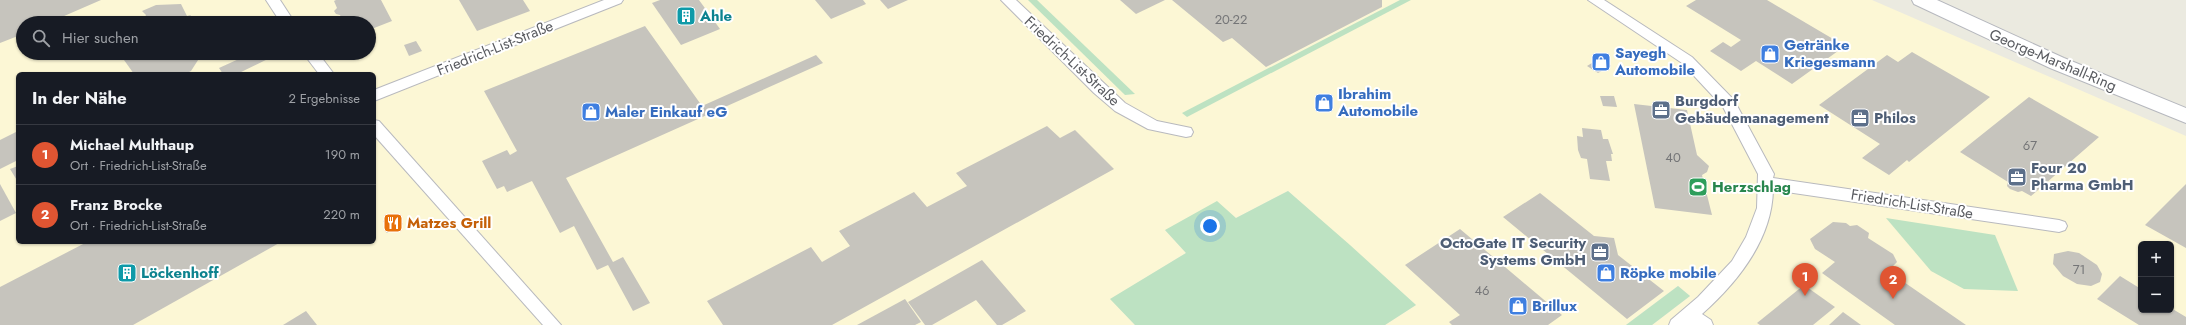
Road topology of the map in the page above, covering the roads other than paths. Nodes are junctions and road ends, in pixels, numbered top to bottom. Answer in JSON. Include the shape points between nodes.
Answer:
{"nodes":[{"id":1,"x":273,"y":0,"type":"edge"},
{"id":2,"x":616,"y":0,"type":"edge"},
{"id":3,"x":1008,"y":0,"type":"edge"},
{"id":4,"x":1595,"y":0,"type":"edge"},
{"id":5,"x":1921,"y":0,"type":"edge"},
{"id":6,"x":283,"y":16,"type":"edge"},
{"id":7,"x":316,"y":60,"type":"edge"},
{"id":8,"x":325,"y":72,"type":"edge"},
{"id":9,"x":376,"y":95,"type":"edge"},
{"id":10,"x":2186,"y":116,"type":"edge"},
{"id":11,"x":376,"y":127,"type":"edge"},
{"id":12,"x":1186,"y":132,"type":"dead end"},
{"id":13,"x":1766,"y":183,"type":"junction"},
{"id":14,"x":2059,"y":226,"type":"dead end"},
{"id":15,"x":1684,"y":320,"type":"edge"},
{"id":16,"x":552,"y":325,"type":"edge"},
{"id":17,"x":1705,"y":325,"type":"edge"}],
"edges":[{"from":1,"to":6,"type":"street"},
{"from":2,"to":9,"type":"street","name":"Friedrich-List-Straße"},
{"from":3,"to":12,"type":"street","name":"Friedrich-List-Straße","via":[[1120,107],[1153,125]]},
{"from":4,"to":13,"type":"street","via":[[1686,60],[1729,104],[1766,174]]},
{"from":5,"to":10,"type":"main road","name":"George-Marshall-Ring","via":[[2057,63]]},
{"from":7,"to":8,"type":"street"},
{"from":11,"to":16,"type":"street"},
{"from":13,"to":14,"type":"street","name":"Friedrich-List-Straße"},
{"from":13,"to":15,"type":"street","via":[[1765,208],[1754,238],[1738,266]]},
{"from":15,"to":17,"type":"street"}]}
